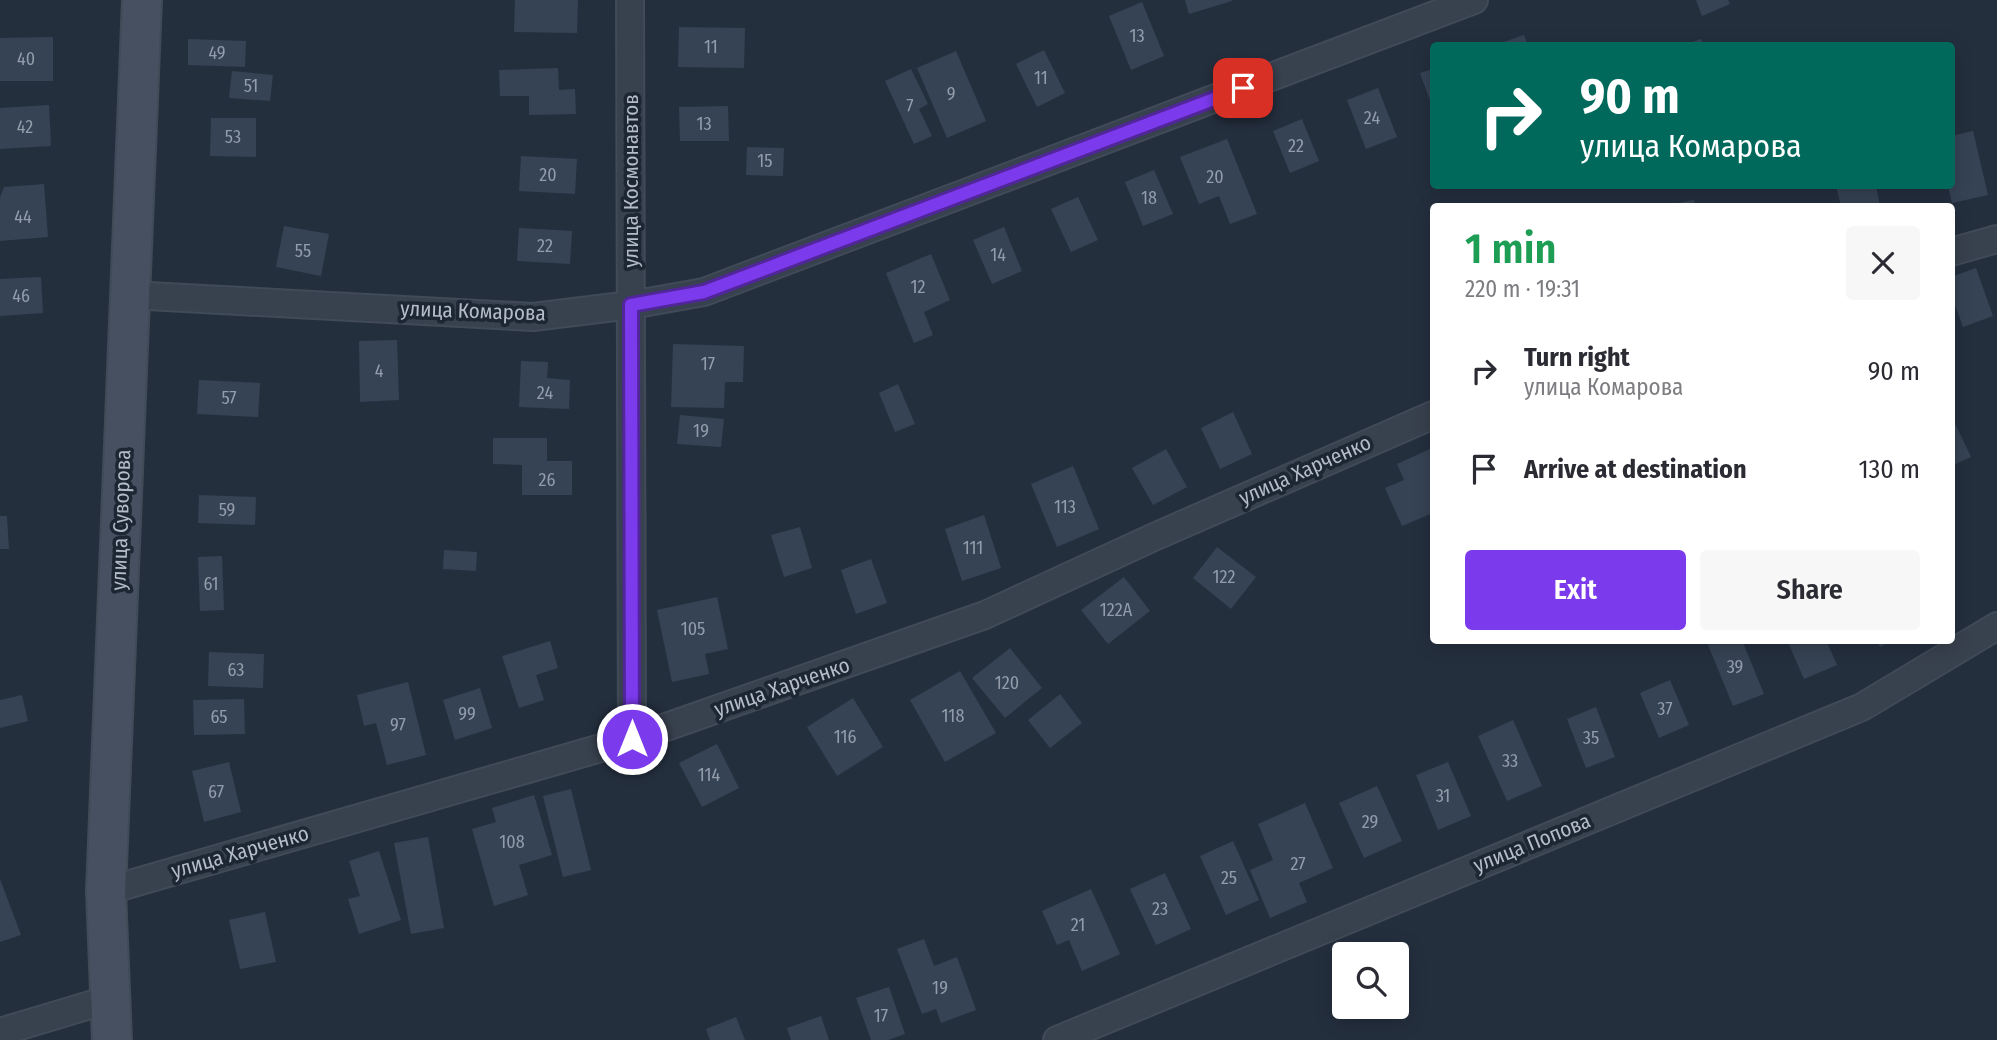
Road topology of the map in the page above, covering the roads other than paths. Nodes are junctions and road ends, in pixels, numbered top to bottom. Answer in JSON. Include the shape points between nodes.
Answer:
{"nodes":[{"id":1,"x":142,"y":0,"type":"edge"},
{"id":2,"x":630,"y":0,"type":"edge"},
{"id":3,"x":1474,"y":0,"type":"edge"},
{"id":4,"x":1997,"y":239,"type":"edge"},
{"id":5,"x":1955,"y":252,"type":"edge"},
{"id":6,"x":130,"y":295,"type":"junction"},
{"id":7,"x":631,"y":305,"type":"junction"},
{"id":8,"x":1430,"y":416,"type":"edge"},
{"id":9,"x":1997,"y":626,"type":"edge"},
{"id":10,"x":632,"y":739,"type":"junction"},
{"id":11,"x":106,"y":891,"type":"junction"},
{"id":12,"x":110,"y":999,"type":"junction"},
{"id":13,"x":0,"y":1032,"type":"edge"},
{"id":14,"x":111,"y":1040,"type":"edge"},
{"id":15,"x":1057,"y":1040,"type":"edge"}],
"edges":[{"from":1,"to":6,"type":"main road","name":"улица Суворова"},
{"from":2,"to":7,"type":"street","name":"улица Космонавтов"},
{"from":3,"to":7,"type":"street","name":"улица Комарова","via":[[704,292]]},
{"from":4,"to":5,"type":"street"},
{"from":6,"to":7,"type":"street","name":"улица Комарова","via":[[533,317]]},
{"from":6,"to":11,"type":"main road","name":"улица Суворова"},
{"from":7,"to":10,"type":"street","name":"улица Космонавтов"},
{"from":8,"to":10,"type":"street","name":"улица Харченко","via":[[985,615]]},
{"from":9,"to":15,"type":"street","name":"улица Попова","via":[[1862,707]]},
{"from":10,"to":11,"type":"street","name":"улица Харченко"},
{"from":11,"to":12,"type":"main road","name":"улица Суворова"},
{"from":12,"to":13,"type":"street"},
{"from":12,"to":14,"type":"main road","name":"улица Суворова"}]}
